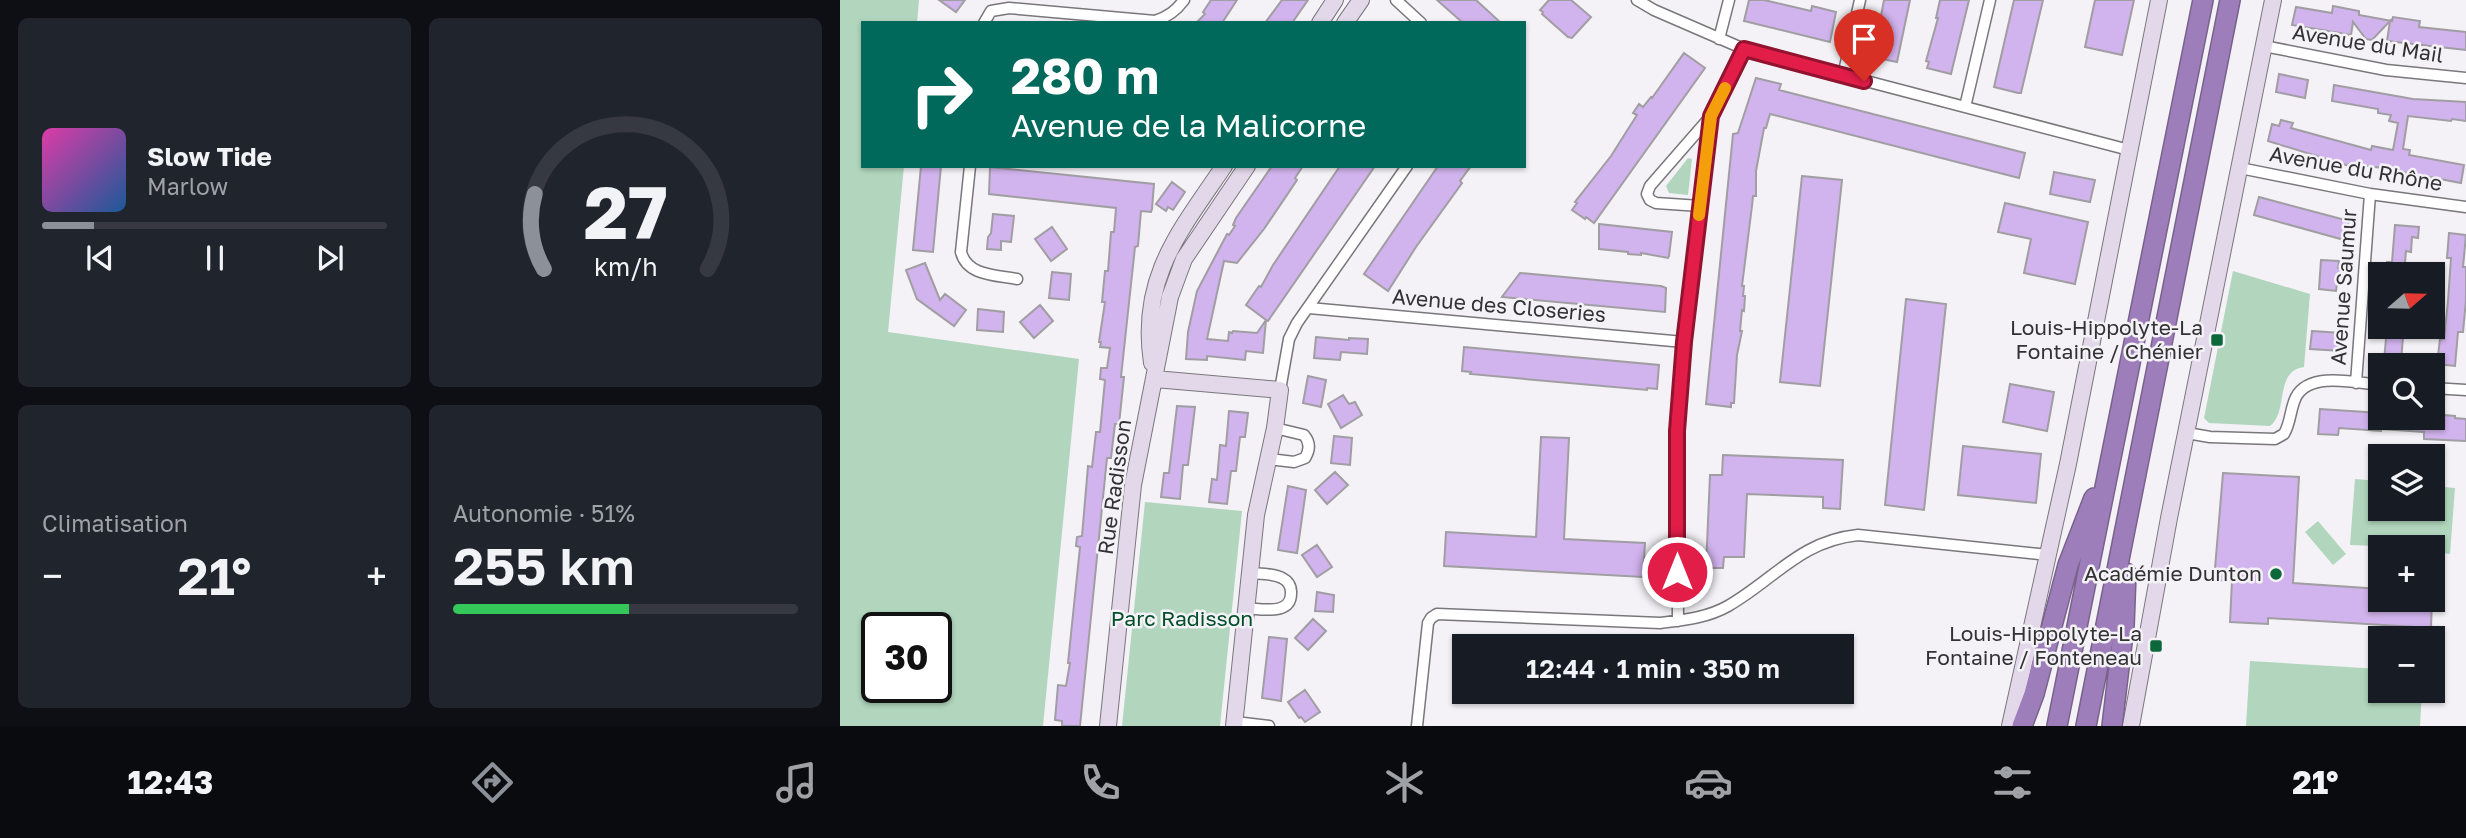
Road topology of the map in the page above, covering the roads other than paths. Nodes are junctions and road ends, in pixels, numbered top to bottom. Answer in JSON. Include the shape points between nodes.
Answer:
{"nodes":[{"id":1,"x":1184,"y":0,"type":"edge"},
{"id":2,"x":1335,"y":0,"type":"edge"},
{"id":3,"x":1361,"y":0,"type":"edge"},
{"id":4,"x":1396,"y":0,"type":"edge"},
{"id":5,"x":1637,"y":0,"type":"edge"},
{"id":6,"x":1728,"y":0,"type":"edge"},
{"id":7,"x":1860,"y":0,"type":"edge"},
{"id":8,"x":1990,"y":0,"type":"edge"},
{"id":9,"x":2159,"y":0,"type":"edge"},
{"id":10,"x":2203,"y":0,"type":"edge"},
{"id":11,"x":2230,"y":0,"type":"edge"},
{"id":12,"x":2273,"y":0,"type":"edge"},
{"id":13,"x":985,"y":21,"type":"edge"},
{"id":14,"x":1155,"y":21,"type":"edge"},
{"id":15,"x":1155,"y":21,"type":"edge"},
{"id":16,"x":1321,"y":21,"type":"edge"},
{"id":17,"x":1346,"y":21,"type":"edge"},
{"id":18,"x":1419,"y":21,"type":"edge"},
{"id":19,"x":1719,"y":39,"type":"junction"},
{"id":20,"x":2264,"y":46,"type":"junction"},
{"id":21,"x":1744,"y":49,"type":"junction"},
{"id":22,"x":1843,"y":76,"type":"junction"},
{"id":23,"x":2466,"y":78,"type":"edge"},
{"id":24,"x":1965,"y":107,"type":"junction"},
{"id":25,"x":1711,"y":116,"type":"junction"},
{"id":26,"x":2129,"y":150,"type":"junction"},
{"id":27,"x":970,"y":168,"type":"edge"},
{"id":28,"x":1222,"y":168,"type":"edge"},
{"id":29,"x":1406,"y":168,"type":"edge"},
{"id":30,"x":2240,"y":168,"type":"junction"},
{"id":31,"x":1243,"y":172,"type":"edge"},
{"id":32,"x":2370,"y":194,"type":"junction"},
{"id":33,"x":1700,"y":206,"type":"junction"},
{"id":34,"x":2466,"y":208,"type":"edge"},
{"id":35,"x":1017,"y":278,"type":"dead end"},
{"id":36,"x":1310,"y":308,"type":"junction"},
{"id":37,"x":1684,"y":342,"type":"junction"},
{"id":38,"x":1154,"y":379,"type":"junction"},
{"id":39,"x":2356,"y":383,"type":"junction"},
{"id":40,"x":2368,"y":384,"type":"edge"},
{"id":41,"x":2445,"y":389,"type":"edge"},
{"id":42,"x":1279,"y":390,"type":"junction"},
{"id":43,"x":2466,"y":390,"type":"edge"},
{"id":44,"x":1275,"y":428,"type":"junction"},
{"id":45,"x":2187,"y":433,"type":"junction"},
{"id":46,"x":2113,"y":452,"type":"junction"},
{"id":47,"x":1269,"y":459,"type":"junction"},
{"id":48,"x":2128,"y":516,"type":"junction"},
{"id":49,"x":2048,"y":555,"type":"junction"},
{"id":50,"x":1249,"y":573,"type":"junction"},
{"id":51,"x":1246,"y":608,"type":"junction"},
{"id":52,"x":1678,"y":621,"type":"junction"},
{"id":53,"x":1235,"y":724,"type":"edge"},
{"id":54,"x":1108,"y":726,"type":"edge"},
{"id":55,"x":1269,"y":726,"type":"edge"},
{"id":56,"x":1418,"y":726,"type":"edge"},
{"id":57,"x":2010,"y":726,"type":"edge"},
{"id":58,"x":2022,"y":726,"type":"edge"},
{"id":59,"x":2057,"y":726,"type":"edge"},
{"id":60,"x":2086,"y":726,"type":"edge"},
{"id":61,"x":2112,"y":726,"type":"edge"},
{"id":62,"x":2131,"y":726,"type":"edge"}],
"edges":[{"from":1,"to":14,"type":"street","via":[[1167,17]]},
{"from":2,"to":16,"type":"main road"},
{"from":3,"to":17,"type":"main road"},
{"from":4,"to":18,"type":"street"},
{"from":5,"to":19,"type":"street"},
{"from":6,"to":19,"type":"street"},
{"from":7,"to":22,"type":"street"},
{"from":8,"to":24,"type":"street"},
{"from":9,"to":26,"type":"main road"},
{"from":10,"to":46,"type":"highway"},
{"from":11,"to":48,"type":"highway"},
{"from":12,"to":20,"type":"main road"},
{"from":13,"to":15,"type":"street","via":[[990,11],[1009,8]]},
{"from":19,"to":21,"type":"street"},
{"from":20,"to":23,"type":"street","name":"Avenue du Mail","via":[[2386,70]]},
{"from":20,"to":30,"type":"main road"},
{"from":21,"to":22,"type":"street"},
{"from":21,"to":25,"type":"street"},
{"from":22,"to":24,"type":"street"},
{"from":24,"to":26,"type":"street"},
{"from":25,"to":33,"type":"street"},
{"from":25,"to":33,"type":"street","via":[[1647,194],[1656,203]]},
{"from":26,"to":49,"type":"main road"},
{"from":27,"to":35,"type":"street","via":[[963,260],[974,270]]},
{"from":28,"to":38,"type":"main road","via":[[1174,239],[1155,285],[1150,319]]},
{"from":29,"to":36,"type":"street"},
{"from":30,"to":32,"type":"street","name":"Avenue du Rhône"},
{"from":30,"to":45,"type":"main road"},
{"from":31,"to":38,"type":"main road","name":"Rue Radisson","via":[[1178,273]]},
{"from":32,"to":34,"type":"street","name":"Avenue du Rhône"},
{"from":32,"to":39,"type":"street","name":"Avenue Saumur"},
{"from":33,"to":37,"type":"street"},
{"from":36,"to":37,"type":"street","name":"Avenue des Closeries"},
{"from":36,"to":42,"type":"street","via":[[1289,339]]},
{"from":37,"to":52,"type":"street","via":[[1677,431]]},
{"from":38,"to":42,"type":"main road"},
{"from":38,"to":54,"type":"main road","name":"Rue Radisson","via":[[1133,485]]},
{"from":39,"to":40,"type":"street"},
{"from":39,"to":45,"type":"street","via":[[2308,385],[2298,394],[2284,434],[2275,439]]},
{"from":41,"to":43,"type":"street"},
{"from":42,"to":44,"type":"main road"},
{"from":44,"to":47,"type":"main road"},
{"from":44,"to":47,"type":"street","via":[[1304,435],[1308,454],[1294,462]]},
{"from":45,"to":62,"type":"main road"},
{"from":46,"to":58,"type":"highway","via":[[2068,565]]},
{"from":46,"to":59,"type":"highway"},
{"from":47,"to":50,"type":"main road"},
{"from":48,"to":60,"type":"highway"},
{"from":48,"to":61,"type":"highway","via":[[2124,626]]},
{"from":49,"to":52,"type":"street","via":[[1878,536],[1839,538],[1796,556],[1720,610]]},
{"from":49,"to":57,"type":"main road"},
{"from":50,"to":51,"type":"main road"},
{"from":50,"to":51,"type":"street","via":[[1286,580],[1291,595],[1283,608]]},
{"from":51,"to":53,"type":"main road"},
{"from":52,"to":56,"type":"street","via":[[1433,615],[1427,627]]},
{"from":53,"to":55,"type":"street"}]}
